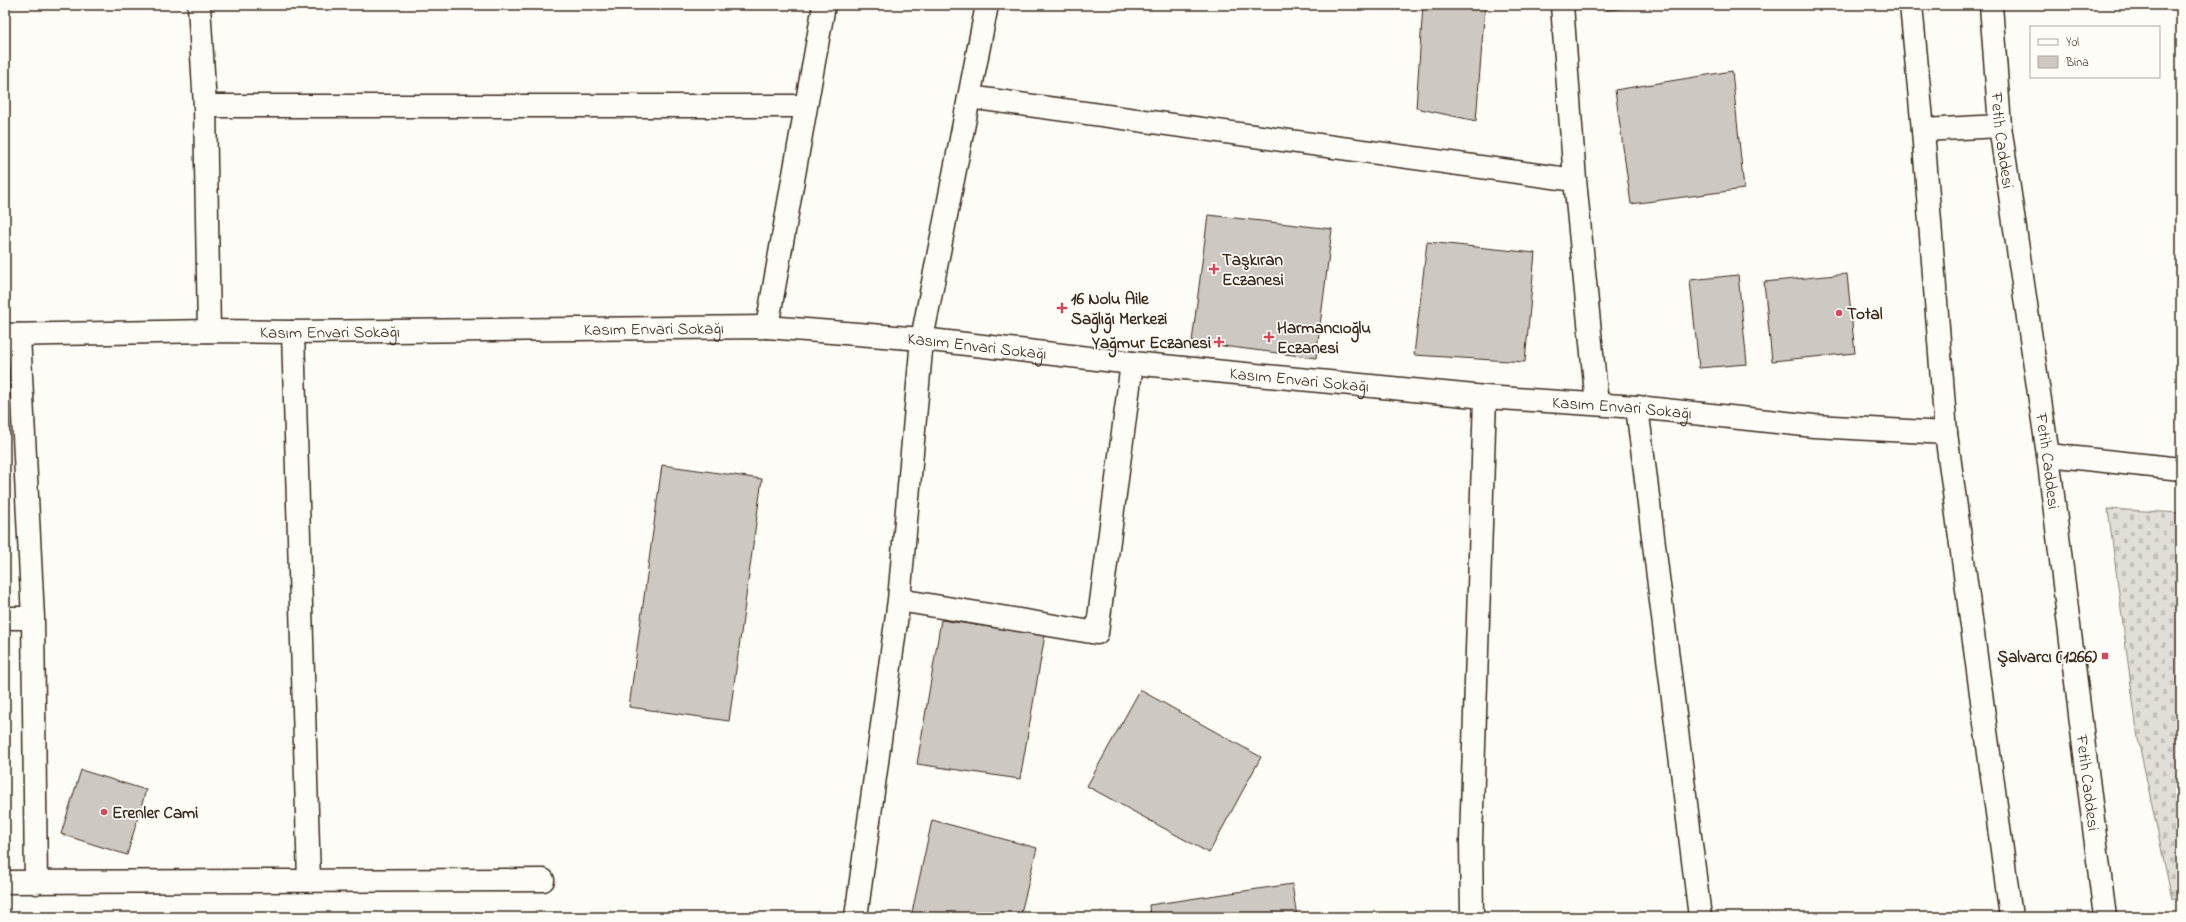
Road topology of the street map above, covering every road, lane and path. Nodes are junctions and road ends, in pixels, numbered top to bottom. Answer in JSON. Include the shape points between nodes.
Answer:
{"nodes":[{"id":1,"x":199,"y":5,"type":"edge"},
{"id":2,"x":824,"y":5,"type":"edge"},
{"id":3,"x":987,"y":5,"type":"edge"},
{"id":4,"x":1562,"y":5,"type":"edge"},
{"id":5,"x":1911,"y":5,"type":"edge"},
{"id":6,"x":1991,"y":5,"type":"edge"},
{"id":7,"x":969,"y":97,"type":"junction"},
{"id":8,"x":205,"y":106,"type":"junction"},
{"id":9,"x":806,"y":106,"type":"junction"},
{"id":10,"x":2000,"y":126,"type":"junction"},
{"id":11,"x":1923,"y":130,"type":"junction"},
{"id":12,"x":1575,"y":180,"type":"junction"},
{"id":13,"x":767,"y":327,"type":"junction"},
{"id":14,"x":209,"y":331,"type":"junction"},
{"id":15,"x":293,"y":332,"type":"junction"},
{"id":16,"x":12,"y":335,"type":"edge"},
{"id":17,"x":922,"y":339,"type":"junction"},
{"id":18,"x":1132,"y":363,"type":"junction"},
{"id":19,"x":1485,"y":397,"type":"junction"},
{"id":20,"x":1597,"y":404,"type":"junction"},
{"id":21,"x":1637,"y":407,"type":"junction"},
{"id":22,"x":1946,"y":433,"type":"junction"},
{"id":23,"x":2048,"y":456,"type":"junction"},
{"id":24,"x":2181,"y":469,"type":"edge"},
{"id":25,"x":899,"y":600,"type":"junction"},
{"id":26,"x":5,"y":618,"type":"edge"},
{"id":27,"x":32,"y":618,"type":"junction"},
{"id":28,"x":543,"y":880,"type":"dead end"},
{"id":29,"x":5,"y":882,"type":"edge"},
{"id":30,"x":309,"y":882,"type":"junction"},
{"id":31,"x":36,"y":883,"type":"junction"},
{"id":32,"x":856,"y":917,"type":"edge"},
{"id":33,"x":1472,"y":917,"type":"edge"},
{"id":34,"x":1700,"y":917,"type":"edge"},
{"id":35,"x":2011,"y":917,"type":"edge"},
{"id":36,"x":2105,"y":917,"type":"edge"}],
"edges":[{"from":1,"to":8,"type":"street"},
{"from":2,"to":9,"type":"street"},
{"from":3,"to":7,"type":"street"},
{"from":4,"to":12,"type":"street"},
{"from":5,"to":11,"type":"street"},
{"from":6,"to":10,"type":"street","name":"Fetih Caddesi"},
{"from":7,"to":12,"type":"street"},
{"from":7,"to":17,"type":"street"},
{"from":8,"to":9,"type":"street"},
{"from":8,"to":14,"type":"street"},
{"from":9,"to":13,"type":"street"},
{"from":10,"to":11,"type":"street"},
{"from":10,"to":23,"type":"street","name":"Fetih Caddesi"},
{"from":11,"to":22,"type":"street"},
{"from":12,"to":20,"type":"street"},
{"from":13,"to":15,"type":"street","name":"Kasım Envari Sokağı"},
{"from":13,"to":17,"type":"street","name":"Kasım Envari Sokağı"},
{"from":14,"to":15,"type":"street","name":"Kasım Envari Sokağı"},
{"from":14,"to":16,"type":"street","name":"Kasım Envari Sokağı"},
{"from":15,"to":30,"type":"street"},
{"from":16,"to":27,"type":"street"},
{"from":17,"to":18,"type":"street","name":"Kasım Envari Sokağı"},
{"from":17,"to":25,"type":"street"},
{"from":18,"to":19,"type":"street","name":"Kasım Envari Sokağı"},
{"from":18,"to":25,"type":"street","via":[[1097,633]]},
{"from":19,"to":20,"type":"street","name":"Kasım Envari Sokağı"},
{"from":19,"to":33,"type":"street","via":[[1471,842]]},
{"from":20,"to":21,"type":"street","name":"Kasım Envari Sokağı"},
{"from":21,"to":22,"type":"street","name":"Kasım Envari Sokağı","via":[[1814,426]]},
{"from":21,"to":34,"type":"street"},
{"from":22,"to":35,"type":"street"},
{"from":23,"to":24,"type":"street"},
{"from":23,"to":36,"type":"street","name":"Fetih Caddesi"},
{"from":25,"to":32,"type":"street"},
{"from":26,"to":27,"type":"street"},
{"from":27,"to":31,"type":"street"},
{"from":28,"to":30,"type":"street"},
{"from":29,"to":31,"type":"street"},
{"from":30,"to":31,"type":"street"}]}
